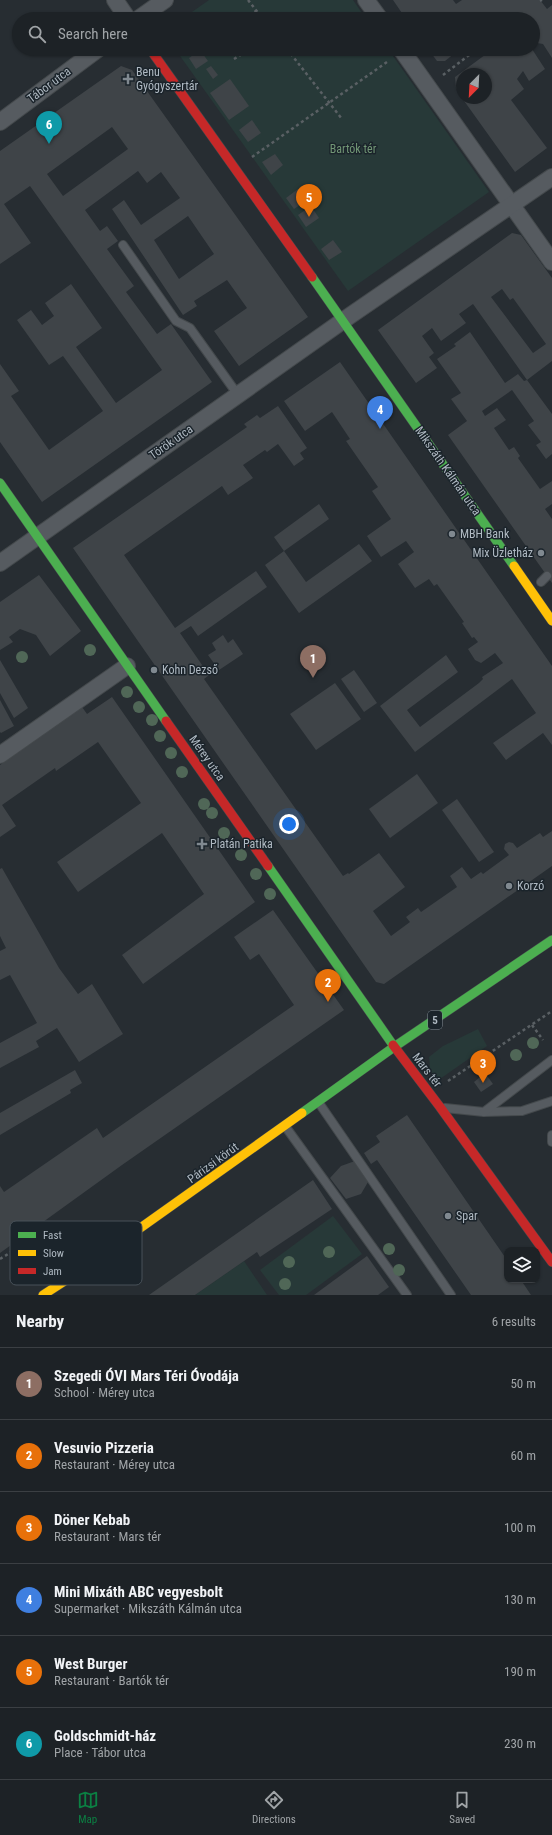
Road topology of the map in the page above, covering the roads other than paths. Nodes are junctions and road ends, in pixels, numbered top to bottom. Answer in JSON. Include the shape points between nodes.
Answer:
{"nodes":[{"id":1,"x":115,"y":0,"type":"edge"},
{"id":2,"x":165,"y":0,"type":"edge"},
{"id":3,"x":366,"y":0,"type":"edge"},
{"id":4,"x":123,"y":12,"type":"edge"},
{"id":5,"x":148,"y":12,"type":"edge"},
{"id":6,"x":375,"y":12,"type":"edge"},
{"id":7,"x":89,"y":56,"type":"edge"},
{"id":8,"x":155,"y":56,"type":"edge"},
{"id":9,"x":405,"y":56,"type":"edge"},
{"id":10,"x":0,"y":122,"type":"edge"},
{"id":11,"x":552,"y":177,"type":"edge"},
{"id":12,"x":512,"y":204,"type":"junction"},
{"id":13,"x":122,"y":245,"type":"dead end"},
{"id":14,"x":552,"y":262,"type":"edge"},
{"id":15,"x":343,"y":321,"type":"junction"},
{"id":16,"x":238,"y":395,"type":"junction"},
{"id":17,"x":0,"y":483,"type":"edge"},
{"id":18,"x":37,"y":536,"type":"junction"},
{"id":19,"x":0,"y":563,"type":"edge"},
{"id":20,"x":552,"y":620,"type":"edge"},
{"id":21,"x":127,"y":666,"type":"junction"},
{"id":22,"x":0,"y":753,"type":"edge"},
{"id":23,"x":552,"y":940,"type":"edge"},
{"id":24,"x":394,"y":1048,"type":"junction"},
{"id":25,"x":552,"y":1060,"type":"edge"},
{"id":26,"x":552,"y":1101,"type":"edge"},
{"id":27,"x":318,"y":1102,"type":"junction"},
{"id":28,"x":440,"y":1107,"type":"junction"},
{"id":29,"x":484,"y":1112,"type":"junction"},
{"id":30,"x":285,"y":1126,"type":"junction"},
{"id":31,"x":552,"y":1135,"type":"edge"},
{"id":32,"x":552,"y":1142,"type":"edge"},
{"id":33,"x":142,"y":1227,"type":"edge"},
{"id":34,"x":552,"y":1262,"type":"edge"},
{"id":35,"x":59,"y":1285,"type":"edge"},
{"id":36,"x":72,"y":1285,"type":"edge"},
{"id":37,"x":71,"y":1288,"type":"dead end"},
{"id":38,"x":44,"y":1295,"type":"edge"},
{"id":39,"x":407,"y":1295,"type":"edge"},
{"id":40,"x":451,"y":1295,"type":"edge"}],
"edges":[{"from":1,"to":4,"type":"street"},
{"from":2,"to":5,"type":"street"},
{"from":3,"to":6,"type":"street"},
{"from":7,"to":10,"type":"street","name":"Tábor utca"},
{"from":8,"to":15,"type":"street"},
{"from":9,"to":12,"type":"street"},
{"from":11,"to":12,"type":"street"},
{"from":12,"to":14,"type":"street"},
{"from":12,"to":15,"type":"street"},
{"from":13,"to":16,"type":"lane","via":[[176,321],[190,328]]},
{"from":15,"to":16,"type":"street","name":"Török utca"},
{"from":15,"to":20,"type":"street","name":"Mikszáth Kálmán utca"},
{"from":16,"to":18,"type":"street","name":"Török utca"},
{"from":17,"to":18,"type":"street","name":"Mérey utca"},
{"from":18,"to":19,"type":"street","name":"Török utca"},
{"from":18,"to":21,"type":"street","name":"Mérey utca"},
{"from":21,"to":22,"type":"street"},
{"from":21,"to":24,"type":"street","name":"Mérey utca"},
{"from":23,"to":24,"type":"street","name":"Mars tér","number":"5"},
{"from":24,"to":27,"type":"street","name":"Párizsi körút","number":"5"},
{"from":24,"to":28,"type":"street","name":"Mars tér"},
{"from":25,"to":29,"type":"lane"},
{"from":26,"to":29,"type":"lane","via":[[522,1111]]},
{"from":27,"to":30,"type":"street","name":"Párizsi körút","number":"5"},
{"from":27,"to":40,"type":"lane"},
{"from":28,"to":29,"type":"lane"},
{"from":28,"to":34,"type":"street","name":"Mars tér"},
{"from":30,"to":33,"type":"street","name":"Párizsi körút","number":"5"},
{"from":30,"to":39,"type":"lane"},
{"from":31,"to":32,"type":"lane"},
{"from":35,"to":38,"type":"street","name":"Párizsi körút","number":"5"},
{"from":36,"to":37,"type":"street"}]}
